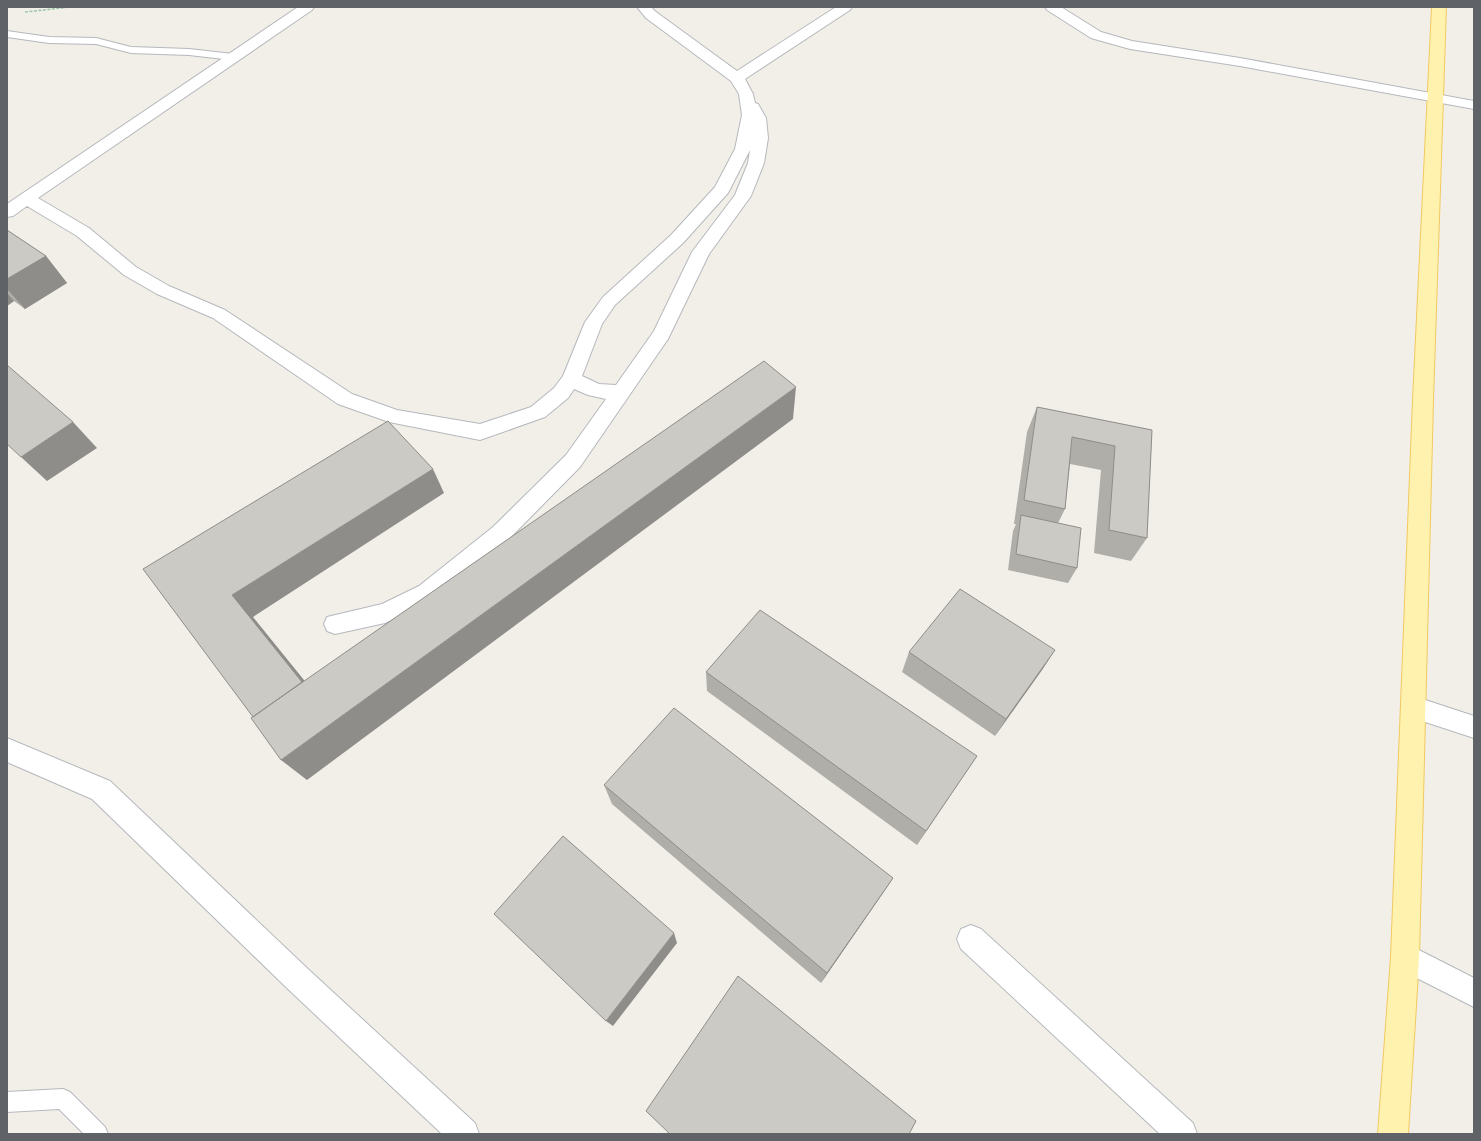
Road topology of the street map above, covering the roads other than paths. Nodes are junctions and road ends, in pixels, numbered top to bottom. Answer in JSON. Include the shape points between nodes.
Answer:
{"nodes":[{"id":1,"x":307,"y":7,"type":"edge"},
{"id":2,"x":644,"y":7,"type":"edge"},
{"id":3,"x":845,"y":7,"type":"edge"},
{"id":4,"x":1052,"y":7,"type":"edge"},
{"id":5,"x":1439,"y":7,"type":"edge"},
{"id":6,"x":7,"y":34,"type":"edge"},
{"id":7,"x":233,"y":57,"type":"junction"},
{"id":8,"x":742,"y":86,"type":"junction"},
{"id":9,"x":1436,"y":97,"type":"junction"},
{"id":10,"x":1474,"y":105,"type":"edge"},
{"id":11,"x":27,"y":199,"type":"junction"},
{"id":12,"x":7,"y":212,"type":"edge"},
{"id":13,"x":571,"y":379,"type":"junction"},
{"id":14,"x":621,"y":392,"type":"junction"},
{"id":15,"x":335,"y":624,"type":"dead end"},
{"id":16,"x":1413,"y":707,"type":"junction"},
{"id":17,"x":1474,"y":727,"type":"edge"},
{"id":18,"x":7,"y":750,"type":"edge"},
{"id":19,"x":971,"y":939,"type":"dead end"},
{"id":20,"x":1404,"y":957,"type":"junction"},
{"id":21,"x":1474,"y":992,"type":"edge"},
{"id":22,"x":7,"y":1102,"type":"edge"},
{"id":23,"x":98,"y":1134,"type":"edge"},
{"id":24,"x":464,"y":1134,"type":"edge"},
{"id":25,"x":1182,"y":1134,"type":"edge"},
{"id":26,"x":1393,"y":1134,"type":"edge"}],
"edges":[{"from":1,"to":7,"type":"street"},
{"from":2,"to":8,"type":"street"},
{"from":3,"to":8,"type":"street"},
{"from":4,"to":9,"type":"street","via":[[1096,35],[1130,45]]},
{"from":5,"to":9,"type":"main road"},
{"from":6,"to":7,"type":"lane","via":[[42,39],[96,41],[131,50]]},
{"from":7,"to":11,"type":"street"},
{"from":8,"to":13,"type":"street","via":[[749,115],[743,149],[722,189],[677,239],[609,301],[594,322]]},
{"from":8,"to":14,"type":"street","via":[[758,118],[760,138],[756,162],[743,196],[700,252],[662,334]]},
{"from":9,"to":10,"type":"street"},
{"from":9,"to":16,"type":"main road"},
{"from":11,"to":12,"type":"street"},
{"from":11,"to":13,"type":"street","via":[[83,232],[130,271],[163,290],[219,314],[345,399],[396,417],[480,432],[538,412],[561,393]]},
{"from":13,"to":14,"type":"street","via":[[592,390],[609,394]]},
{"from":14,"to":15,"type":"street","via":[[573,461],[501,533],[458,568],[427,593],[385,613]]},
{"from":16,"to":17,"type":"street"},
{"from":16,"to":20,"type":"main road"},
{"from":18,"to":24,"type":"street","via":[[101,790]]},
{"from":19,"to":25,"type":"street"},
{"from":20,"to":21,"type":"street"},
{"from":20,"to":26,"type":"main road"},
{"from":22,"to":23,"type":"lane","via":[[63,1099]]}]}
